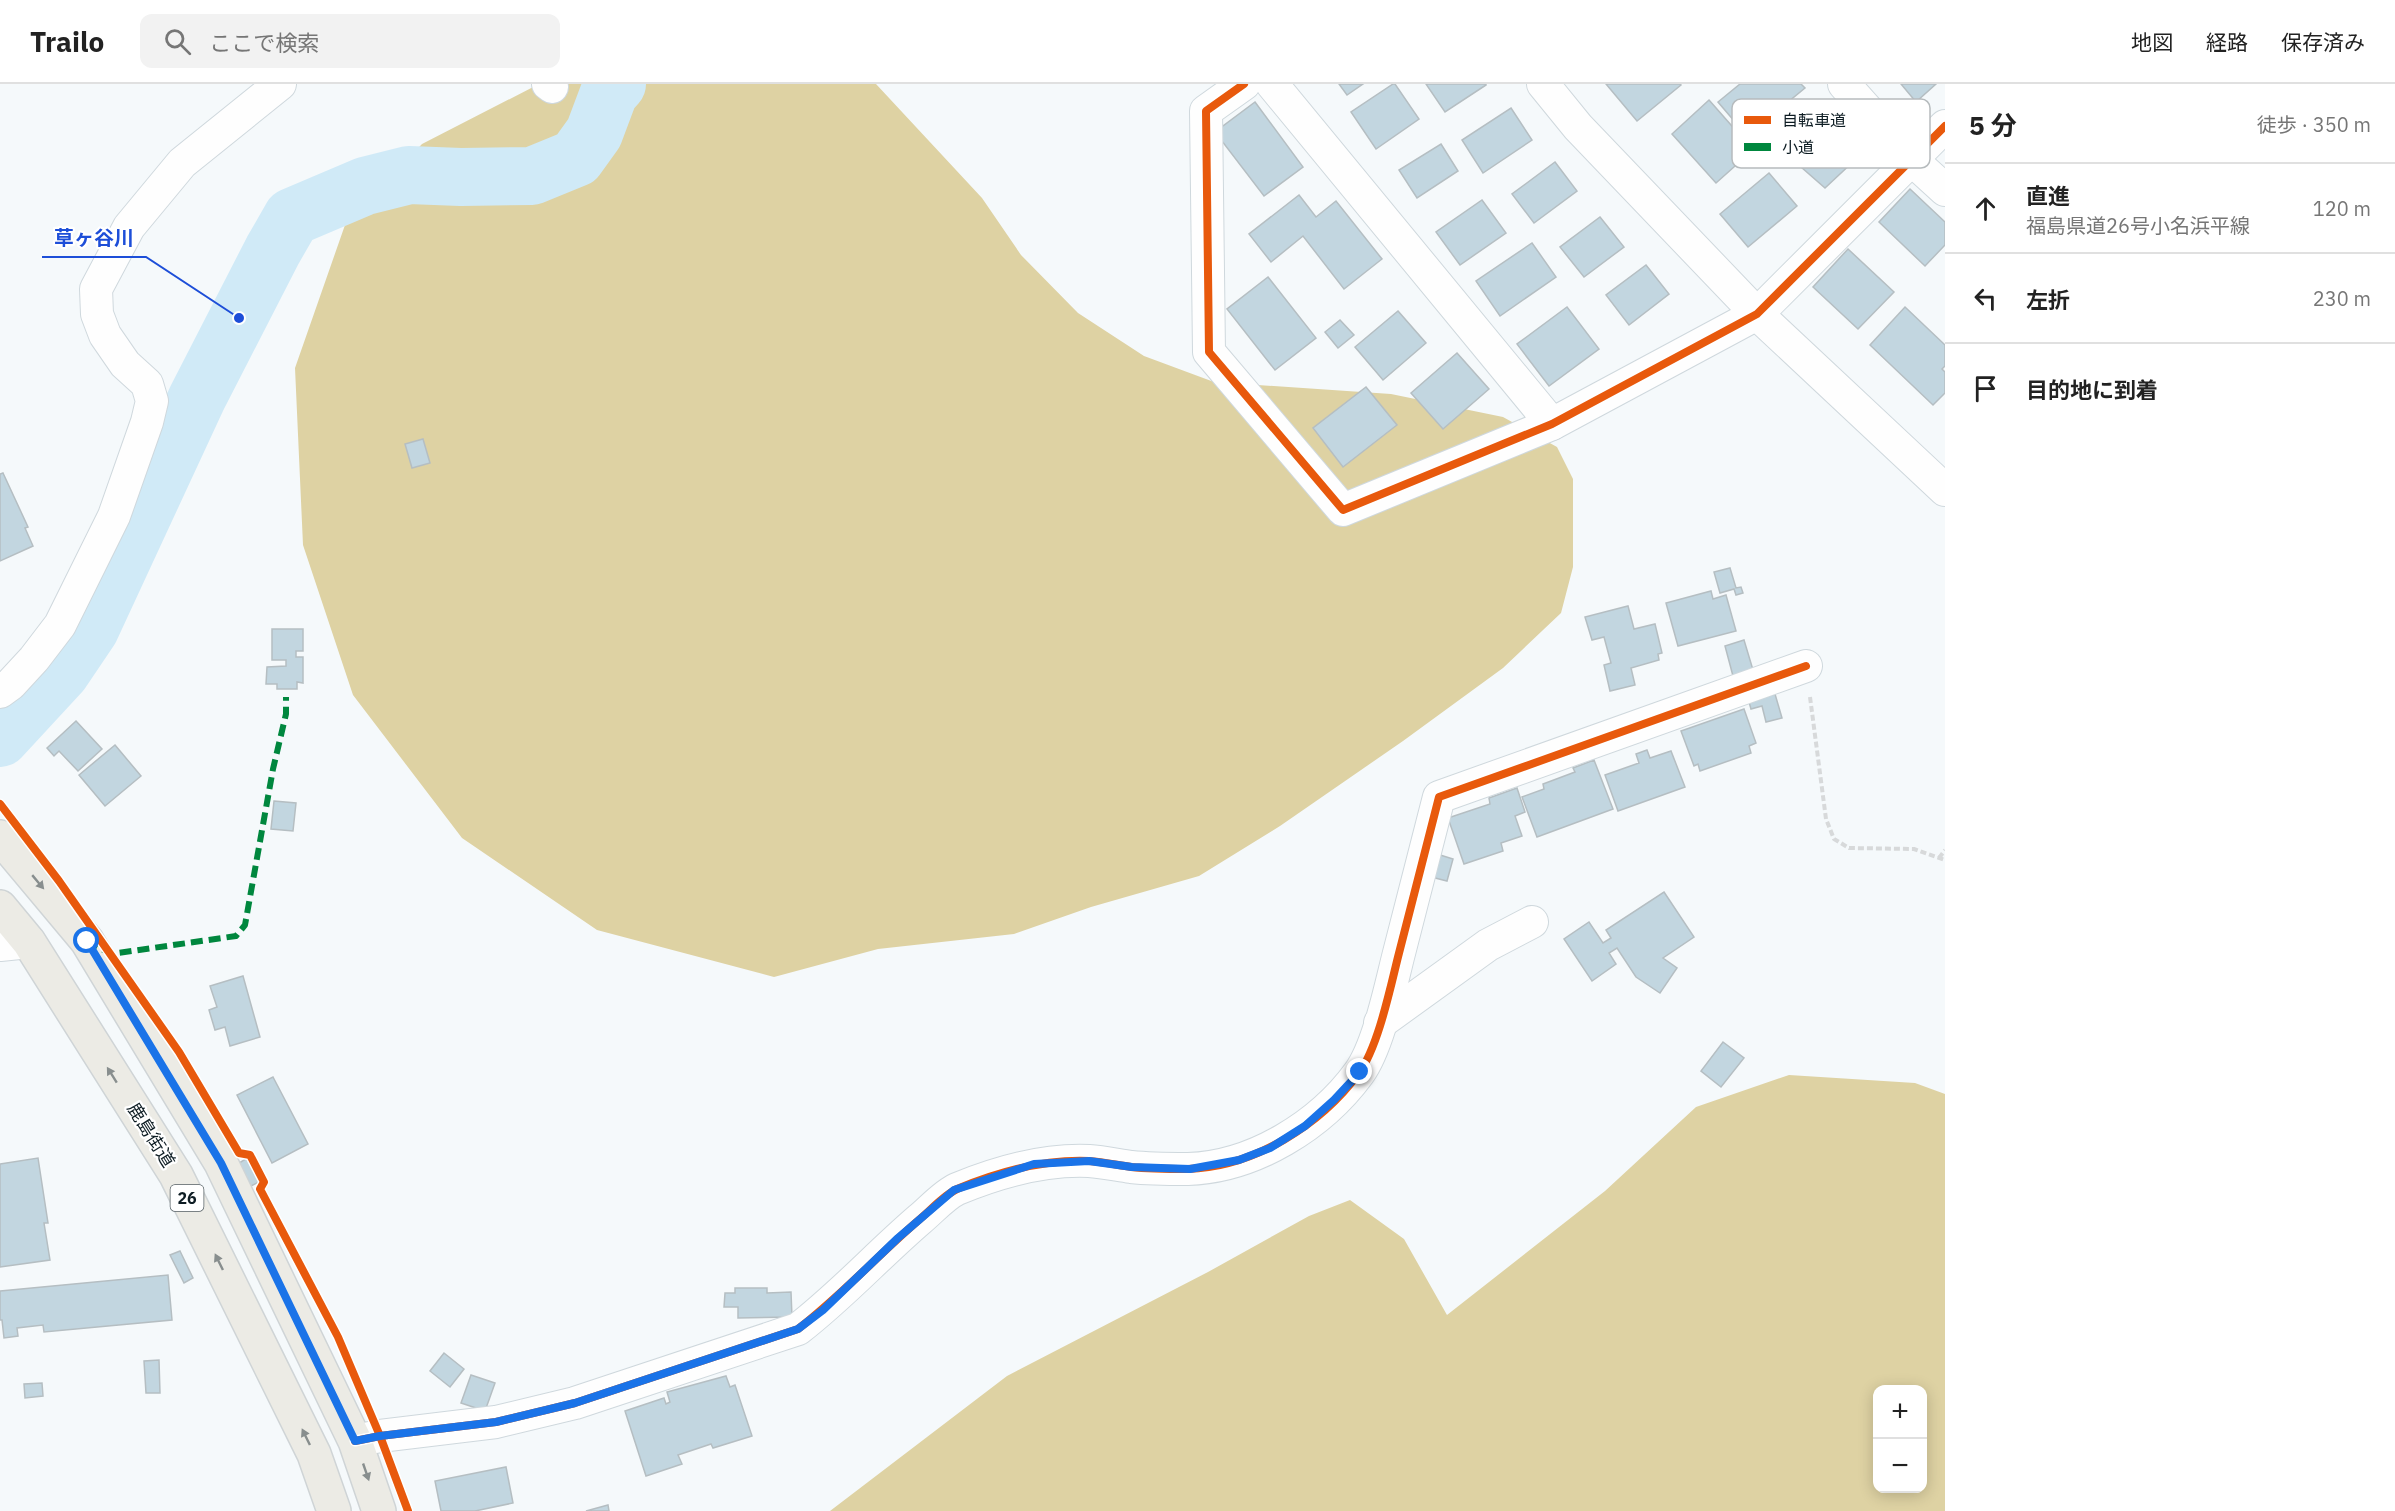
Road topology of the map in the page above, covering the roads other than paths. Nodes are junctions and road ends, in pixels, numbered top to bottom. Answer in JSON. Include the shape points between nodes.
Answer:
{"nodes":[{"id":1,"x":280,"y":84,"type":"edge"},
{"id":2,"x":1244,"y":84,"type":"edge"},
{"id":3,"x":1272,"y":84,"type":"edge"},
{"id":4,"x":1543,"y":84,"type":"edge"},
{"id":5,"x":1844,"y":84,"type":"edge"},
{"id":6,"x":1857,"y":99,"type":"edge"},
{"id":7,"x":1945,"y":126,"type":"edge"},
{"id":8,"x":1930,"y":141,"type":"edge"},
{"id":9,"x":1902,"y":168,"type":"edge"},
{"id":10,"x":1921,"y":168,"type":"edge"},
{"id":11,"x":1945,"y":190,"type":"edge"},
{"id":12,"x":1757,"y":314,"type":"junction"},
{"id":13,"x":1552,"y":424,"type":"junction"},
{"id":14,"x":1945,"y":490,"type":"edge"},
{"id":15,"x":1806,"y":666,"type":"road end"},
{"id":16,"x":0,"y":692,"type":"edge"},
{"id":17,"x":0,"y":837,"type":"edge"},
{"id":18,"x":0,"y":906,"type":"edge"},
{"id":19,"x":1532,"y":922,"type":"dead end"},
{"id":20,"x":14,"y":944,"type":"edge"},
{"id":21,"x":1380,"y":1023,"type":"junction"},
{"id":22,"x":355,"y":1441,"type":"junction"},
{"id":23,"x":334,"y":1511,"type":"edge"},
{"id":24,"x":380,"y":1511,"type":"edge"}],
"edges":[{"from":1,"to":16,"type":"street","via":[[182,163],[129,227],[96,290],[97,314],[105,335],[125,364],[147,384],[152,401],[147,422],[114,516],[60,626]]},
{"from":2,"to":13,"type":"street","via":[[1206,111],[1209,352],[1343,510]]},
{"from":3,"to":13,"type":"street"},
{"from":4,"to":12,"type":"street","via":[[1578,127]]},
{"from":5,"to":6,"type":"street"},
{"from":7,"to":8,"type":"street"},
{"from":9,"to":12,"type":"street"},
{"from":10,"to":11,"type":"street"},
{"from":12,"to":13,"type":"street"},
{"from":12,"to":14,"type":"street"},
{"from":15,"to":21,"type":"street","via":[[1439,797]]},
{"from":17,"to":22,"type":"main road","number":"26","one_way":true,"via":[[87,941],[221,1163]]},
{"from":18,"to":20,"type":"main road","name":"鹿島街道","number":"26"},
{"from":19,"to":21,"type":"street","via":[[1488,945]]},
{"from":23,"to":20,"type":"main road","name":"鹿島街道","number":"26","one_way":true,"via":[[314,1454],[176,1175]]},
{"from":21,"to":22,"type":"street","via":[[1360,1072],[1305,1126],[1270,1148],[1239,1160],[1190,1169],[1089,1161],[1034,1164],[1001,1174],[954,1190],[798,1329],[575,1403],[496,1422]]},
{"from":22,"to":24,"type":"main road","number":"26","one_way":true}]}
